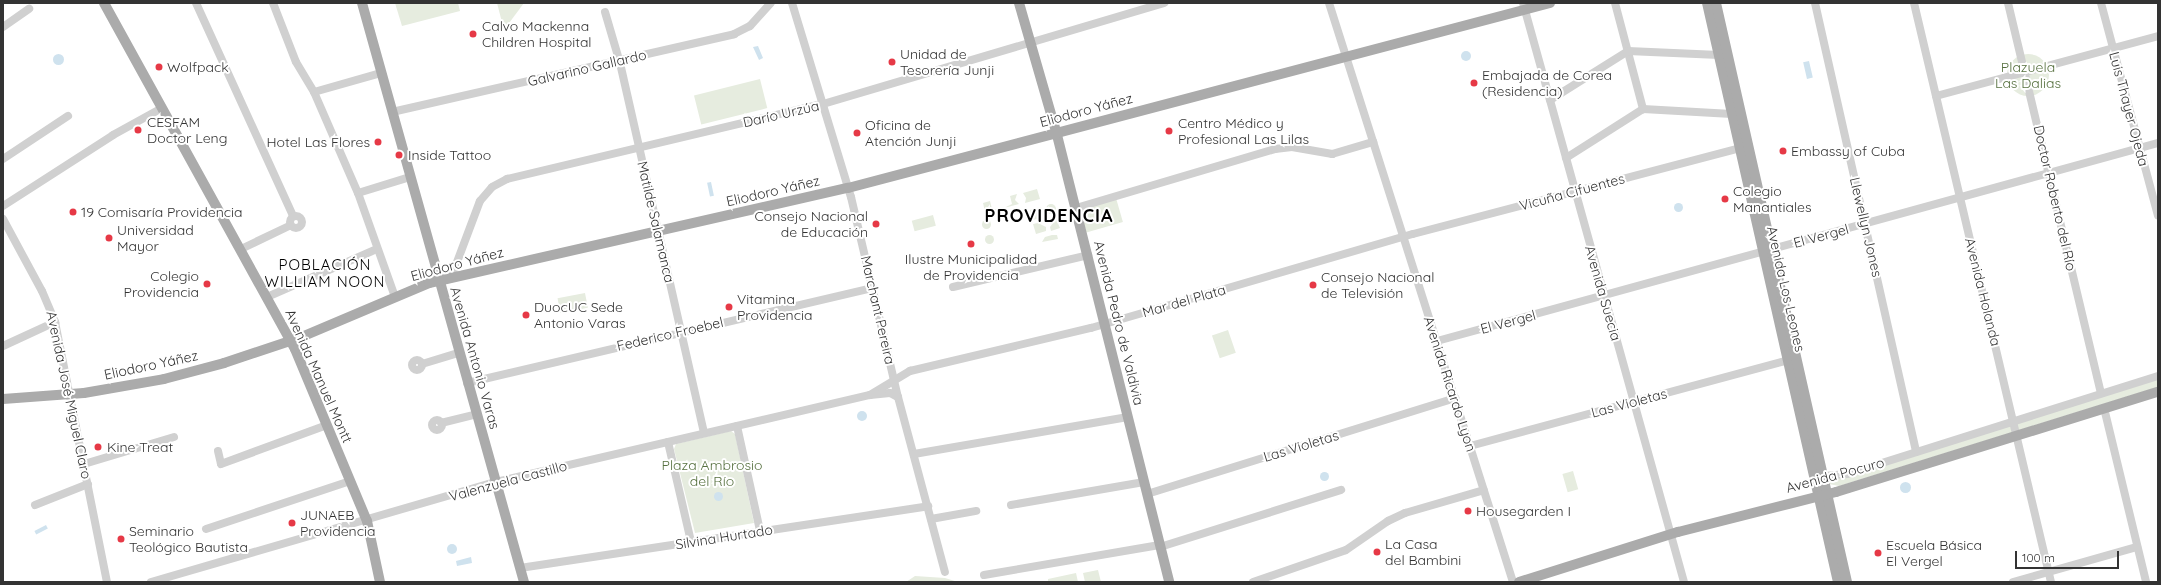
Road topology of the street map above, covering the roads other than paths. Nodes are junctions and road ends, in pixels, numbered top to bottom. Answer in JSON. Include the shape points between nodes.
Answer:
{"nodes":[{"id":1,"x":104,"y":3,"type":"edge"},
{"id":2,"x":196,"y":3,"type":"edge"},
{"id":3,"x":273,"y":3,"type":"edge"},
{"id":4,"x":362,"y":3,"type":"edge"},
{"id":5,"x":771,"y":3,"type":"edge"},
{"id":6,"x":792,"y":3,"type":"edge"},
{"id":7,"x":1019,"y":3,"type":"edge"},
{"id":8,"x":1164,"y":3,"type":"edge"},
{"id":9,"x":1329,"y":3,"type":"edge"},
{"id":10,"x":1550,"y":3,"type":"edge"},
{"id":11,"x":1615,"y":3,"type":"edge"},
{"id":12,"x":1707,"y":3,"type":"edge"},
{"id":13,"x":1716,"y":3,"type":"edge"},
{"id":14,"x":1815,"y":3,"type":"edge"},
{"id":15,"x":1914,"y":3,"type":"edge"},
{"id":16,"x":2008,"y":3,"type":"edge"},
{"id":17,"x":2101,"y":3,"type":"edge"},
{"id":18,"x":1524,"y":6,"type":"edge"},
{"id":19,"x":29,"y":9,"type":"dead end"},
{"id":20,"x":604,"y":12,"type":"dead end"},
{"id":21,"x":3,"y":27,"type":"edge"},
{"id":22,"x":2158,"y":36,"type":"edge"},
{"id":23,"x":1031,"y":43,"type":"junction"},
{"id":24,"x":2113,"y":48,"type":"junction"},
{"id":25,"x":1628,"y":51,"type":"junction"},
{"id":26,"x":1719,"y":56,"type":"junction"},
{"id":27,"x":1346,"y":57,"type":"junction"},
{"id":28,"x":619,"y":60,"type":"junction"},
{"id":29,"x":2025,"y":72,"type":"junction"},
{"id":30,"x":381,"y":73,"type":"junction"},
{"id":31,"x":314,"y":92,"type":"junction"},
{"id":32,"x":1936,"y":96,"type":"junction"},
{"id":33,"x":1550,"y":100,"type":"junction"},
{"id":34,"x":823,"y":104,"type":"junction"},
{"id":35,"x":162,"y":108,"type":"junction"},
{"id":36,"x":1643,"y":109,"type":"junction"},
{"id":37,"x":392,"y":112,"type":"junction"},
{"id":38,"x":1732,"y":114,"type":"junction"},
{"id":39,"x":68,"y":116,"type":"dead end"},
{"id":40,"x":1056,"y":131,"type":"junction"},
{"id":41,"x":1373,"y":142,"type":"junction"},
{"id":42,"x":2158,"y":144,"type":"edge"},
{"id":43,"x":639,"y":147,"type":"junction"},
{"id":44,"x":1740,"y":148,"type":"junction"},
{"id":45,"x":2140,"y":148,"type":"junction"},
{"id":46,"x":1566,"y":158,"type":"junction"},
{"id":47,"x":3,"y":159,"type":"edge"},
{"id":48,"x":2049,"y":173,"type":"junction"},
{"id":49,"x":410,"y":177,"type":"junction"},
{"id":50,"x":848,"y":188,"type":"junction"},
{"id":51,"x":1575,"y":192,"type":"junction"},
{"id":52,"x":358,"y":193,"type":"junction"},
{"id":53,"x":1960,"y":198,"type":"junction"},
{"id":54,"x":3,"y":206,"type":"edge"},
{"id":55,"x":1076,"y":208,"type":"junction"},
{"id":56,"x":2158,"y":215,"type":"edge"},
{"id":57,"x":3,"y":219,"type":"edge"},
{"id":58,"x":1865,"y":224,"type":"junction"},
{"id":59,"x":658,"y":231,"type":"junction"},
{"id":60,"x":1403,"y":237,"type":"junction"},
{"id":61,"x":241,"y":249,"type":"junction"},
{"id":62,"x":377,"y":249,"type":"junction"},
{"id":63,"x":1768,"y":251,"type":"junction"},
{"id":64,"x":1088,"y":255,"type":"junction"},
{"id":65,"x":451,"y":278,"type":"junction"},
{"id":66,"x":439,"y":280,"type":"junction"},
{"id":67,"x":953,"y":287,"type":"dead end"},
{"id":68,"x":873,"y":288,"type":"junction"},
{"id":69,"x":267,"y":296,"type":"junction"},
{"id":70,"x":395,"y":296,"type":"junction"},
{"id":71,"x":1604,"y":296,"type":"junction"},
{"id":72,"x":55,"y":322,"type":"junction"},
{"id":73,"x":1104,"y":325,"type":"junction"},
{"id":74,"x":682,"y":332,"type":"junction"},
{"id":75,"x":290,"y":341,"type":"junction"},
{"id":76,"x":1436,"y":341,"type":"junction"},
{"id":77,"x":3,"y":346,"type":"edge"},
{"id":78,"x":458,"y":353,"type":"junction"},
{"id":79,"x":1788,"y":360,"type":"junction"},
{"id":80,"x":422,"y":364,"type":"dead end"},
{"id":81,"x":2158,"y":376,"type":"edge"},
{"id":82,"x":895,"y":379,"type":"junction"},
{"id":83,"x":467,"y":383,"type":"junction"},
{"id":84,"x":2158,"y":392,"type":"edge"},
{"id":85,"x":2101,"y":393,"type":"junction"},
{"id":86,"x":71,"y":394,"type":"junction"},
{"id":87,"x":870,"y":395,"type":"junction"},
{"id":88,"x":898,"y":397,"type":"junction"},
{"id":89,"x":1455,"y":398,"type":"junction"},
{"id":90,"x":3,"y":399,"type":"edge"},
{"id":91,"x":1634,"y":402,"type":"junction"},
{"id":92,"x":2104,"y":408,"type":"junction"},
{"id":93,"x":476,"y":414,"type":"junction"},
{"id":94,"x":1128,"y":416,"type":"junction"},
{"id":95,"x":2013,"y":421,"type":"junction"},
{"id":96,"x":441,"y":423,"type":"dead end"},
{"id":97,"x":327,"y":425,"type":"junction"},
{"id":98,"x":736,"y":426,"type":"junction"},
{"id":99,"x":704,"y":433,"type":"junction"},
{"id":100,"x":2016,"y":435,"type":"junction"},
{"id":101,"x":174,"y":436,"type":"dead end"},
{"id":102,"x":668,"y":442,"type":"junction"},
{"id":103,"x":1470,"y":446,"type":"junction"},
{"id":104,"x":218,"y":452,"type":"dead end"},
{"id":105,"x":1916,"y":452,"type":"junction"},
{"id":106,"x":914,"y":454,"type":"junction"},
{"id":107,"x":84,"y":464,"type":"junction"},
{"id":108,"x":1824,"y":476,"type":"junction"},
{"id":109,"x":350,"y":481,"type":"junction"},
{"id":110,"x":496,"y":482,"type":"junction"},
{"id":111,"x":1144,"y":482,"type":"junction"},
{"id":112,"x":88,"y":484,"type":"junction"},
{"id":113,"x":1341,"y":490,"type":"dead end"},
{"id":114,"x":1484,"y":490,"type":"junction"},
{"id":115,"x":1147,"y":494,"type":"junction"},
{"id":116,"x":1823,"y":494,"type":"junction"},
{"id":117,"x":35,"y":505,"type":"dead end"},
{"id":118,"x":1011,"y":505,"type":"dead end"},
{"id":119,"x":928,"y":506,"type":"junction"},
{"id":120,"x":976,"y":511,"type":"dead end"},
{"id":121,"x":930,"y":519,"type":"junction"},
{"id":122,"x":367,"y":521,"type":"junction"},
{"id":123,"x":206,"y":528,"type":"dead end"},
{"id":124,"x":760,"y":531,"type":"junction"},
{"id":125,"x":1671,"y":534,"type":"junction"},
{"id":126,"x":691,"y":542,"type":"junction"},
{"id":127,"x":1160,"y":546,"type":"junction"},
{"id":128,"x":2138,"y":547,"type":"junction"},
{"id":129,"x":520,"y":568,"type":"junction"},
{"id":130,"x":945,"y":572,"type":"dead end"},
{"id":131,"x":2049,"y":572,"type":"junction"},
{"id":132,"x":984,"y":576,"type":"dead end"},
{"id":133,"x":107,"y":582,"type":"edge"},
{"id":134,"x":151,"y":582,"type":"edge"},
{"id":135,"x":380,"y":582,"type":"edge"},
{"id":136,"x":524,"y":582,"type":"edge"},
{"id":137,"x":1168,"y":582,"type":"edge"},
{"id":138,"x":1253,"y":582,"type":"edge"},
{"id":139,"x":1513,"y":582,"type":"edge"},
{"id":140,"x":1519,"y":582,"type":"edge"},
{"id":141,"x":1684,"y":582,"type":"edge"},
{"id":142,"x":1838,"y":582,"type":"edge"},
{"id":143,"x":1847,"y":582,"type":"edge"},
{"id":144,"x":2013,"y":582,"type":"edge"},
{"id":145,"x":2052,"y":582,"type":"edge"},
{"id":146,"x":2146,"y":582,"type":"edge"}],
"edges":[{"from":1,"to":35,"type":"main road","name":"Avenida Manuel Montt"},
{"from":2,"to":61,"type":"street","via":[[293,216],[300,217],[302,224],[297,228],[291,225]]},
{"from":3,"to":31,"type":"street","via":[[296,62]]},
{"from":4,"to":30,"type":"main road","name":"Avenida Antonio Varas"},
{"from":5,"to":28,"type":"street","name":"Galvarino Gallardo","via":[[755,21],[741,31]]},
{"from":6,"to":34,"type":"street","name":"Marchant Pereira"},
{"from":7,"to":23,"type":"main road","name":"Avenida Pedro de Valdivia"},
{"from":8,"to":23,"type":"street","name":"Darío Urzúa"},
{"from":9,"to":27,"type":"street","name":"Avenida Ricardo Lyon"},
{"from":10,"to":18,"type":"main road","name":"Eliodoro Yáñez"},
{"from":11,"to":25,"type":"street"},
{"from":12,"to":26,"type":"main road","name":"Avenida Los Leones"},
{"from":13,"to":63,"type":"main road","name":"Avenida Los Leones"},
{"from":14,"to":58,"type":"street","name":"Llewellyn Jones"},
{"from":15,"to":32,"type":"street","name":"Avenida Holanda"},
{"from":16,"to":29,"type":"street","name":"Doctor Roberto del Río"},
{"from":17,"to":24,"type":"street","name":"Luis Thayer Ojeda"},
{"from":18,"to":27,"type":"main road","name":"Eliodoro Yáñez"},
{"from":18,"to":33,"type":"street","name":"Avenida Suecia"},
{"from":19,"to":21,"type":"street"},
{"from":20,"to":28,"type":"street","name":"Matilde Salamanca"},
{"from":22,"to":24,"type":"street"},
{"from":23,"to":34,"type":"street","name":"Darío Urzúa"},
{"from":23,"to":40,"type":"main road","name":"Avenida Pedro de Valdivia"},
{"from":24,"to":29,"type":"street"},
{"from":24,"to":45,"type":"street","name":"Luis Thayer Ojeda"},
{"from":25,"to":26,"type":"street"},
{"from":25,"to":33,"type":"street"},
{"from":25,"to":36,"type":"street"},
{"from":26,"to":38,"type":"main road","name":"Avenida Los Leones"},
{"from":27,"to":40,"type":"main road","name":"Eliodoro Yáñez"},
{"from":27,"to":41,"type":"street","name":"Avenida Ricardo Lyon"},
{"from":28,"to":37,"type":"street","name":"Galvarino Gallardo"},
{"from":28,"to":43,"type":"street","name":"Matilde Salamanca"},
{"from":29,"to":32,"type":"street"},
{"from":29,"to":48,"type":"street","name":"Doctor Roberto del Río"},
{"from":30,"to":31,"type":"street"},
{"from":30,"to":37,"type":"main road","name":"Avenida Antonio Varas"},
{"from":31,"to":52,"type":"street"},
{"from":32,"to":53,"type":"street","name":"Avenida Holanda"},
{"from":33,"to":46,"type":"street","name":"Avenida Suecia"},
{"from":34,"to":43,"type":"street","name":"Darío Urzúa"},
{"from":34,"to":50,"type":"street","name":"Marchant Pereira"},
{"from":35,"to":54,"type":"street","via":[[113,135]]},
{"from":35,"to":61,"type":"main road","name":"Avenida Manuel Montt"},
{"from":36,"to":38,"type":"street"},
{"from":36,"to":46,"type":"street"},
{"from":37,"to":49,"type":"main road","name":"Avenida Antonio Varas"},
{"from":38,"to":44,"type":"main road","name":"Avenida Los Leones"},
{"from":39,"to":47,"type":"street"},
{"from":40,"to":50,"type":"main road","name":"Eliodoro Yáñez"},
{"from":40,"to":55,"type":"main road","name":"Avenida Pedro de Valdivia"},
{"from":41,"to":55,"type":"street","via":[[1327,154],[1292,148],[1275,149]]},
{"from":41,"to":60,"type":"street","name":"Avenida Ricardo Lyon"},
{"from":42,"to":45,"type":"street","name":"El Vergel"},
{"from":43,"to":59,"type":"street","name":"Matilde Salamanca"},
{"from":43,"to":65,"type":"street","name":"Darío Urzúa","via":[[512,177],[492,187],[476,208]]},
{"from":44,"to":51,"type":"street","name":"Vicuña Cifuentes"},
{"from":44,"to":63,"type":"main road","name":"Avenida Los Leones"},
{"from":45,"to":48,"type":"street","name":"El Vergel"},
{"from":45,"to":56,"type":"street","name":"Luis Thayer Ojeda"},
{"from":46,"to":51,"type":"street","name":"Avenida Suecia"},
{"from":48,"to":53,"type":"street","name":"El Vergel"},
{"from":48,"to":85,"type":"street","name":"Doctor Roberto del Río"},
{"from":49,"to":52,"type":"street"},
{"from":49,"to":66,"type":"main road","name":"Avenida Antonio Varas"},
{"from":50,"to":59,"type":"main road","name":"Eliodoro Yáñez"},
{"from":50,"to":68,"type":"street","name":"Marchant Pereira"},
{"from":51,"to":60,"type":"street","name":"Vicuña Cifuentes"},
{"from":51,"to":71,"type":"street","name":"Avenida Suecia"},
{"from":52,"to":62,"type":"street"},
{"from":53,"to":58,"type":"street","name":"El Vergel"},
{"from":53,"to":95,"type":"street","name":"Avenida Holanda"},
{"from":55,"to":64,"type":"main road","name":"Avenida Pedro de Valdivia"},
{"from":57,"to":72,"type":"street","name":"Avenida José Miguel Claro","via":[[42,291]]},
{"from":58,"to":63,"type":"street","name":"El Vergel"},
{"from":58,"to":105,"type":"street","name":"Llewellyn Jones"},
{"from":59,"to":65,"type":"main road","name":"Eliodoro Yáñez"},
{"from":59,"to":74,"type":"street","name":"Matilde Salamanca"},
{"from":60,"to":73,"type":"street","name":"Mar del Plata"},
{"from":60,"to":76,"type":"street","name":"Avenida Ricardo Lyon"},
{"from":61,"to":69,"type":"main road","name":"Avenida Manuel Montt"},
{"from":62,"to":69,"type":"street"},
{"from":62,"to":70,"type":"street"},
{"from":63,"to":71,"type":"street","name":"El Vergel"},
{"from":63,"to":79,"type":"main road","name":"Avenida Los Leones"},
{"from":63,"to":108,"type":"main road","name":"Avenida Los Leones"},
{"from":64,"to":67,"type":"street"},
{"from":64,"to":73,"type":"main road","name":"Avenida Pedro de Valdivia"},
{"from":65,"to":66,"type":"main road","name":"Eliodoro Yáñez"},
{"from":66,"to":70,"type":"main road","name":"Eliodoro Yáñez"},
{"from":66,"to":78,"type":"main road","name":"Avenida Antonio Varas"},
{"from":68,"to":74,"type":"street","name":"Federico Froebel"},
{"from":68,"to":82,"type":"street","name":"Marchant Pereira"},
{"from":69,"to":75,"type":"main road","name":"Avenida Manuel Montt"},
{"from":70,"to":75,"type":"main road","name":"Eliodoro Yáñez"},
{"from":71,"to":76,"type":"street","name":"El Vergel"},
{"from":71,"to":91,"type":"street","name":"Avenida Suecia"},
{"from":72,"to":77,"type":"street"},
{"from":72,"to":86,"type":"street","name":"Avenida José Miguel Claro"},
{"from":73,"to":82,"type":"street","name":"Mar del Plata","via":[[910,371]]},
{"from":73,"to":94,"type":"main road","name":"Avenida Pedro de Valdivia"},
{"from":74,"to":83,"type":"street","name":"Federico Froebel"},
{"from":74,"to":99,"type":"street","name":"Matilde Salamanca"},
{"from":75,"to":86,"type":"main road","name":"Eliodoro Yáñez","via":[[224,363],[164,379]]},
{"from":75,"to":97,"type":"main road","name":"Avenida Manuel Montt"},
{"from":76,"to":89,"type":"street","name":"Avenida Ricardo Lyon"},
{"from":78,"to":80,"type":"street"},
{"from":78,"to":83,"type":"main road","name":"Avenida Antonio Varas"},
{"from":79,"to":91,"type":"street","name":"Las Violetas"},
{"from":79,"to":116,"type":"main road","name":"Avenida Los Leones"},
{"from":81,"to":85,"type":"street","name":"Avenida Pocuro"},
{"from":82,"to":87,"type":"street","name":"Valenzuela Castillo"},
{"from":82,"to":88,"type":"street","name":"Marchant Pereira"},
{"from":83,"to":93,"type":"main road","name":"Avenida Antonio Varas"},
{"from":84,"to":92,"type":"main road","name":"Avenida Pocuro"},
{"from":85,"to":95,"type":"street","name":"Avenida Pocuro"},
{"from":86,"to":90,"type":"main road","name":"Eliodoro Yáñez"},
{"from":86,"to":107,"type":"street","name":"Avenida José Miguel Claro"},
{"from":87,"to":88,"type":"street","name":"Valenzuela Castillo","via":[[890,393]]},
{"from":87,"to":98,"type":"street","name":"Valenzuela Castillo"},
{"from":88,"to":106,"type":"street","name":"Marchant Pereira"},
{"from":89,"to":103,"type":"street","name":"Avenida Ricardo Lyon"},
{"from":89,"to":115,"type":"street","name":"Las Violetas"},
{"from":91,"to":103,"type":"street","name":"Las Violetas"},
{"from":91,"to":125,"type":"street","name":"Avenida Suecia"},
{"from":92,"to":100,"type":"main road","name":"Avenida Pocuro"},
{"from":92,"to":128,"type":"street"},
{"from":93,"to":96,"type":"street"},
{"from":93,"to":110,"type":"main road","name":"Avenida Antonio Varas"},
{"from":94,"to":106,"type":"street"},
{"from":94,"to":111,"type":"main road","name":"Avenida Pedro de Valdivia"},
{"from":95,"to":100,"type":"street","name":"Avenida Holanda"},
{"from":95,"to":105,"type":"street","name":"Avenida Pocuro"},
{"from":97,"to":104,"type":"street","via":[[221,464]]},
{"from":97,"to":109,"type":"main road","name":"Avenida Manuel Montt"},
{"from":98,"to":99,"type":"street","name":"Valenzuela Castillo"},
{"from":98,"to":124,"type":"street"},
{"from":99,"to":102,"type":"street","name":"Valenzuela Castillo"},
{"from":100,"to":116,"type":"main road","name":"Avenida Pocuro"},
{"from":100,"to":131,"type":"street","name":"Avenida Holanda"},
{"from":101,"to":107,"type":"street"},
{"from":102,"to":110,"type":"street","name":"Valenzuela Castillo"},
{"from":102,"to":126,"type":"street"},
{"from":103,"to":114,"type":"street","name":"Avenida Ricardo Lyon"},
{"from":105,"to":108,"type":"street","name":"Avenida Pocuro","via":[[1840,476]]},
{"from":106,"to":119,"type":"street","name":"Marchant Pereira"},
{"from":107,"to":112,"type":"street","name":"Avenida José Miguel Claro"},
{"from":108,"to":116,"type":"main road","name":"Avenida Los Leones"},
{"from":109,"to":122,"type":"main road","name":"Avenida Manuel Montt"},
{"from":109,"to":123,"type":"street"},
{"from":110,"to":122,"type":"street","name":"Valenzuela Castillo"},
{"from":110,"to":129,"type":"main road","name":"Avenida Antonio Varas"},
{"from":111,"to":115,"type":"main road","name":"Avenida Pedro de Valdivia"},
{"from":111,"to":118,"type":"street"},
{"from":112,"to":117,"type":"street"},
{"from":112,"to":133,"type":"street","name":"Avenida José Miguel Claro"},
{"from":113,"to":127,"type":"street"},
{"from":114,"to":138,"type":"street","via":[[1405,513],[1388,521],[1346,550]]},
{"from":114,"to":139,"type":"street","name":"Avenida Ricardo Lyon"},
{"from":115,"to":127,"type":"main road","name":"Avenida Pedro de Valdivia"},
{"from":116,"to":125,"type":"main road","name":"Avenida Pocuro"},
{"from":116,"to":142,"type":"main road","name":"Avenida Los Leones"},
{"from":116,"to":143,"type":"main road","name":"Avenida Los Leones"},
{"from":119,"to":121,"type":"street","name":"Marchant Pereira"},
{"from":119,"to":124,"type":"street","name":"Silvina Hurtado"},
{"from":120,"to":121,"type":"street"},
{"from":121,"to":130,"type":"street","name":"Marchant Pereira"},
{"from":122,"to":134,"type":"street","name":"Valenzuela Castillo"},
{"from":122,"to":135,"type":"main road","name":"Avenida Manuel Montt"},
{"from":124,"to":126,"type":"street","name":"Silvina Hurtado"},
{"from":125,"to":140,"type":"main road","name":"Avenida Pocuro"},
{"from":125,"to":141,"type":"street","name":"Avenida Suecia"},
{"from":126,"to":129,"type":"street","name":"Silvina Hurtado"},
{"from":127,"to":132,"type":"street"},
{"from":127,"to":137,"type":"main road","name":"Avenida Pedro de Valdivia"},
{"from":128,"to":131,"type":"street"},
{"from":128,"to":146,"type":"street"},
{"from":129,"to":136,"type":"main road","name":"Avenida Antonio Varas"},
{"from":131,"to":144,"type":"street"},
{"from":131,"to":145,"type":"street","name":"Avenida Holanda"}]}
